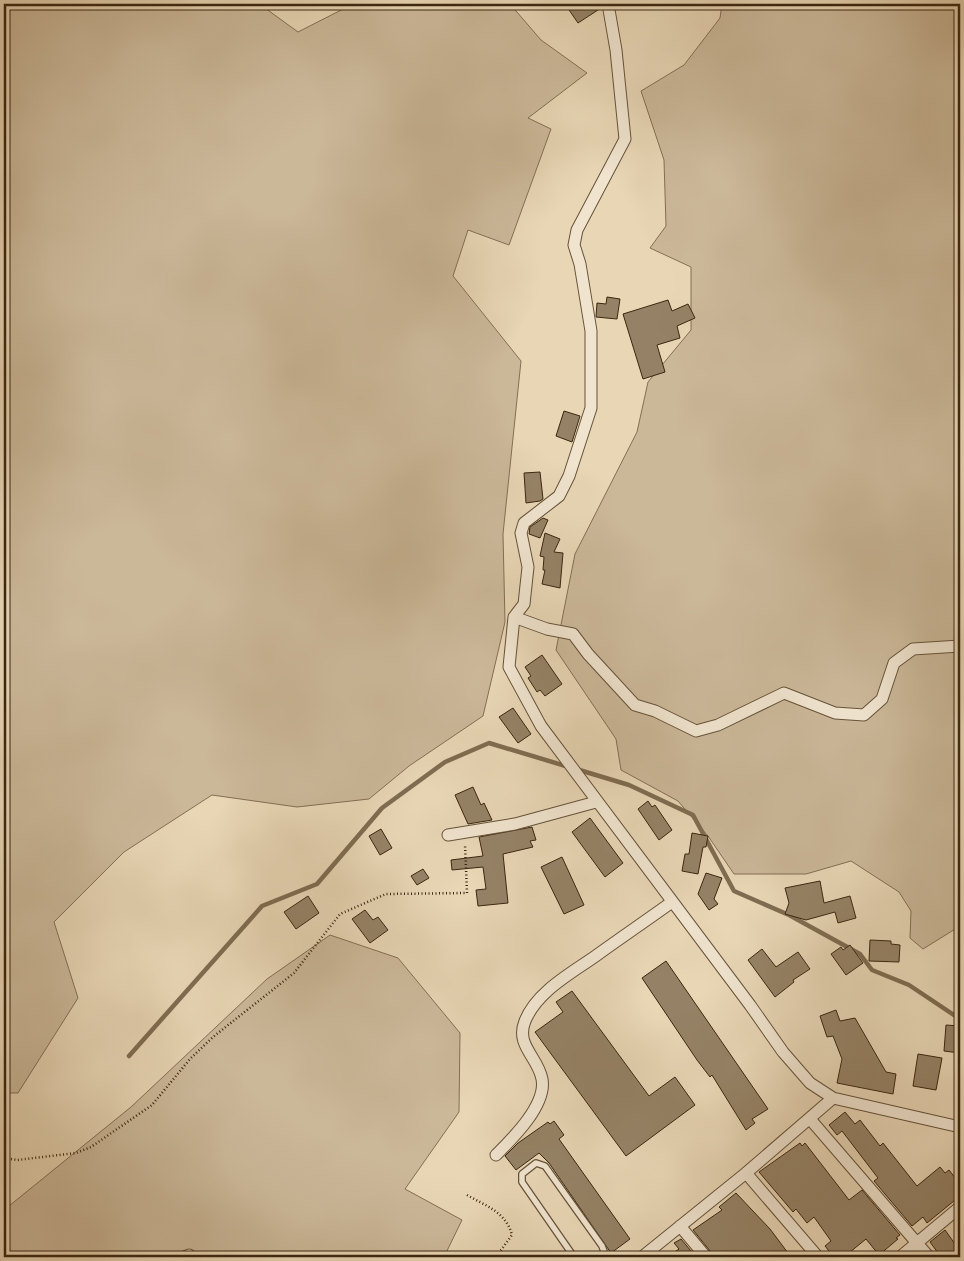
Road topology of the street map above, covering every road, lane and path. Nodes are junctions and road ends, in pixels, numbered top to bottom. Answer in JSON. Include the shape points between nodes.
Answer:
{"nodes":[{"id":1,"x":608,"y":4,"type":"edge"},
{"id":2,"x":514,"y":617,"type":"junction"},
{"id":3,"x":960,"y":646,"type":"edge"},
{"id":4,"x":596,"y":802,"type":"junction"},
{"id":5,"x":464,"y":833,"type":"junction"},
{"id":6,"x":448,"y":835,"type":"dead end"},
{"id":7,"x":672,"y":902,"type":"junction"},
{"id":8,"x":833,"y":1098,"type":"junction"},
{"id":9,"x":810,"y":1119,"type":"junction"},
{"id":10,"x":956,"y":1126,"type":"edge"},
{"id":11,"x":960,"y":1138,"type":"edge"},
{"id":12,"x":496,"y":1155,"type":"dead end"},
{"id":13,"x":4,"y":1158,"type":"edge"},
{"id":14,"x":746,"y":1173,"type":"junction"},
{"id":15,"x":467,"y":1195,"type":"dead end"},
{"id":16,"x":960,"y":1207,"type":"edge"},
{"id":17,"x":680,"y":1226,"type":"junction"},
{"id":18,"x":917,"y":1243,"type":"junction"},
{"id":19,"x":184,"y":1257,"type":"edge"},
{"id":20,"x":192,"y":1257,"type":"edge"},
{"id":21,"x":496,"y":1257,"type":"edge"},
{"id":22,"x":574,"y":1257,"type":"edge"},
{"id":23,"x":606,"y":1257,"type":"edge"},
{"id":24,"x":642,"y":1257,"type":"edge"},
{"id":25,"x":706,"y":1257,"type":"edge"},
{"id":26,"x":818,"y":1257,"type":"edge"},
{"id":27,"x":900,"y":1257,"type":"edge"},
{"id":28,"x":929,"y":1257,"type":"edge"}],
"edges":[{"from":1,"to":2,"type":"street","via":[[625,139],[577,230],[574,245],[591,330],[591,408],[569,476],[559,496],[524,523],[522,533],[528,567],[524,604]]},
{"from":2,"to":3,"type":"street","via":[[573,634],[635,705],[655,710],[696,731],[718,725],[784,693],[835,714],[864,715],[882,699],[894,663],[913,648]]},
{"from":2,"to":4,"type":"street","via":[[509,667],[541,726]]},
{"from":4,"to":5,"type":"street","via":[[515,824]]},
{"from":4,"to":7,"type":"street"},
{"from":5,"to":6,"type":"street"},
{"from":5,"to":13,"type":"path","via":[[467,893],[386,894],[340,914],[294,973],[213,1037],[152,1104],[91,1147],[76,1153],[16,1160]]},
{"from":7,"to":8,"type":"street","via":[[783,1052],[810,1082]]},
{"from":7,"to":12,"type":"street","via":[[553,986],[531,1008],[521,1033],[523,1044],[535,1061],[543,1082],[528,1119]]},
{"from":8,"to":9,"type":"street"},
{"from":8,"to":10,"type":"street"},
{"from":9,"to":14,"type":"street"},
{"from":9,"to":18,"type":"street"},
{"from":10,"to":11,"type":"street"},
{"from":14,"to":17,"type":"street"},
{"from":14,"to":26,"type":"street"},
{"from":15,"to":21,"type":"path","via":[[501,1214],[510,1226],[512,1235]]},
{"from":16,"to":18,"type":"street"},
{"from":17,"to":24,"type":"street"},
{"from":17,"to":25,"type":"street"},
{"from":18,"to":27,"type":"street"},
{"from":18,"to":28,"type":"street"},
{"from":19,"to":20,"type":"street"},
{"from":22,"to":23,"type":"lane","via":[[522,1182],[522,1174],[536,1163],[545,1166],[602,1246]]}]}
